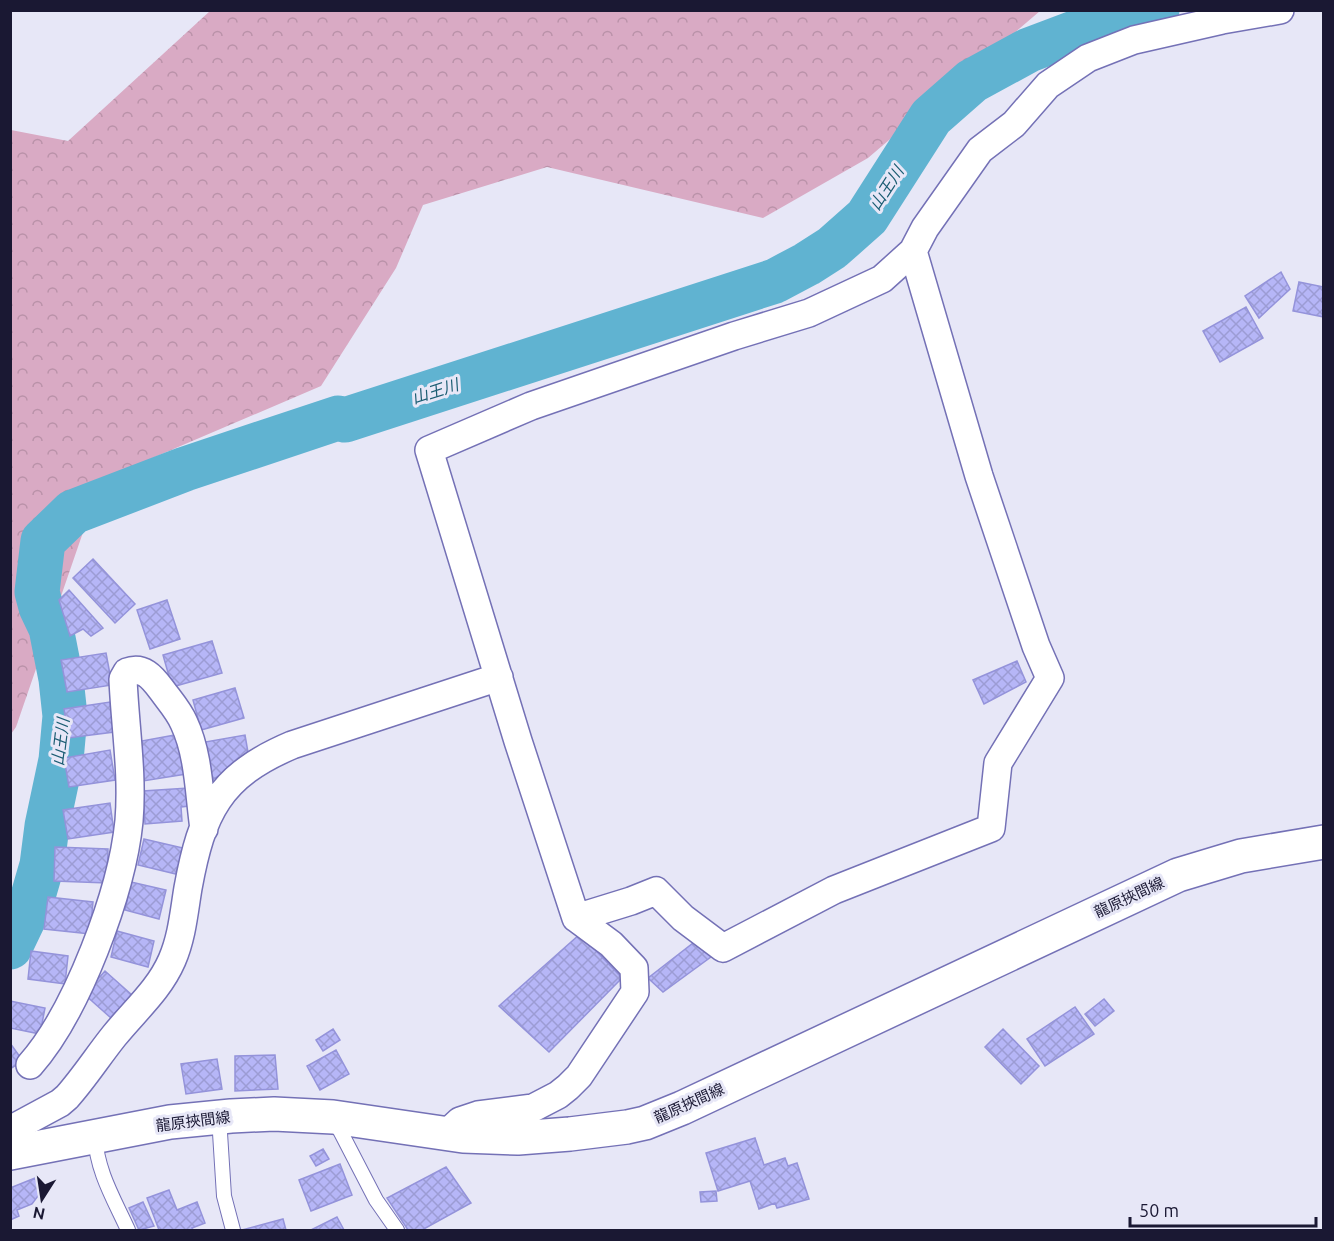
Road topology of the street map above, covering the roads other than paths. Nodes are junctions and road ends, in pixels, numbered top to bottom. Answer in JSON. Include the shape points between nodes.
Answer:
{"nodes":[{"id":1,"x":1280,"y":10,"type":"edge"},
{"id":2,"x":913,"y":252,"type":"junction"},
{"id":3,"x":499,"y":677,"type":"junction"},
{"id":4,"x":204,"y":829,"type":"junction"},
{"id":5,"x":1323,"y":842,"type":"edge"},
{"id":6,"x":576,"y":918,"type":"junction"},
{"id":7,"x":30,"y":1065,"type":"dead end"},
{"id":8,"x":219,"y":1117,"type":"junction"},
{"id":9,"x":333,"y":1117,"type":"junction"},
{"id":10,"x":10,"y":1130,"type":"edge"},
{"id":11,"x":446,"y":1134,"type":"junction"},
{"id":12,"x":95,"y":1136,"type":"junction"},
{"id":13,"x":10,"y":1153,"type":"edge"},
{"id":14,"x":129,"y":1230,"type":"edge"},
{"id":15,"x":233,"y":1230,"type":"edge"},
{"id":16,"x":397,"y":1230,"type":"edge"}],
"edges":[{"from":1,"to":2,"type":"street","via":[[1134,40],[1088,58],[1048,85],[1014,124],[980,150],[925,228]]},
{"from":2,"to":3,"type":"street","via":[[882,279],[809,312],[531,406],[429,450]]},
{"from":2,"to":6,"type":"street","via":[[979,476],[1050,678],[998,763],[991,828],[834,890],[723,948],[682,918],[656,891]]},
{"from":3,"to":4,"type":"street","via":[[276,752],[250,766],[227,786]]},
{"from":3,"to":6,"type":"street"},
{"from":4,"to":7,"type":"street","via":[[194,757],[184,722],[152,677],[133,669],[123,679],[129,798],[124,853],[81,981],[51,1038]]},
{"from":4,"to":10,"type":"street","via":[[192,867],[179,940],[154,992],[67,1097]]},
{"from":5,"to":11,"type":"main road","name":"龍原挾間線","via":[[1253,853],[1178,875],[645,1123],[518,1138]]},
{"from":6,"to":11,"type":"street","via":[[611,944],[634,968],[635,992],[579,1076],[558,1095],[533,1108],[478,1114],[460,1121]]},
{"from":8,"to":9,"type":"main road","name":"龍原挾間線"},
{"from":8,"to":12,"type":"main road","name":"龍原挾間線"},
{"from":8,"to":15,"type":"lane","via":[[224,1196]]},
{"from":9,"to":11,"type":"main road","name":"龍原挾間線"},
{"from":9,"to":16,"type":"lane","via":[[376,1200]]},
{"from":12,"to":13,"type":"main road","name":"龍原挾間線"},
{"from":12,"to":14,"type":"lane","via":[[100,1169]]}]}
